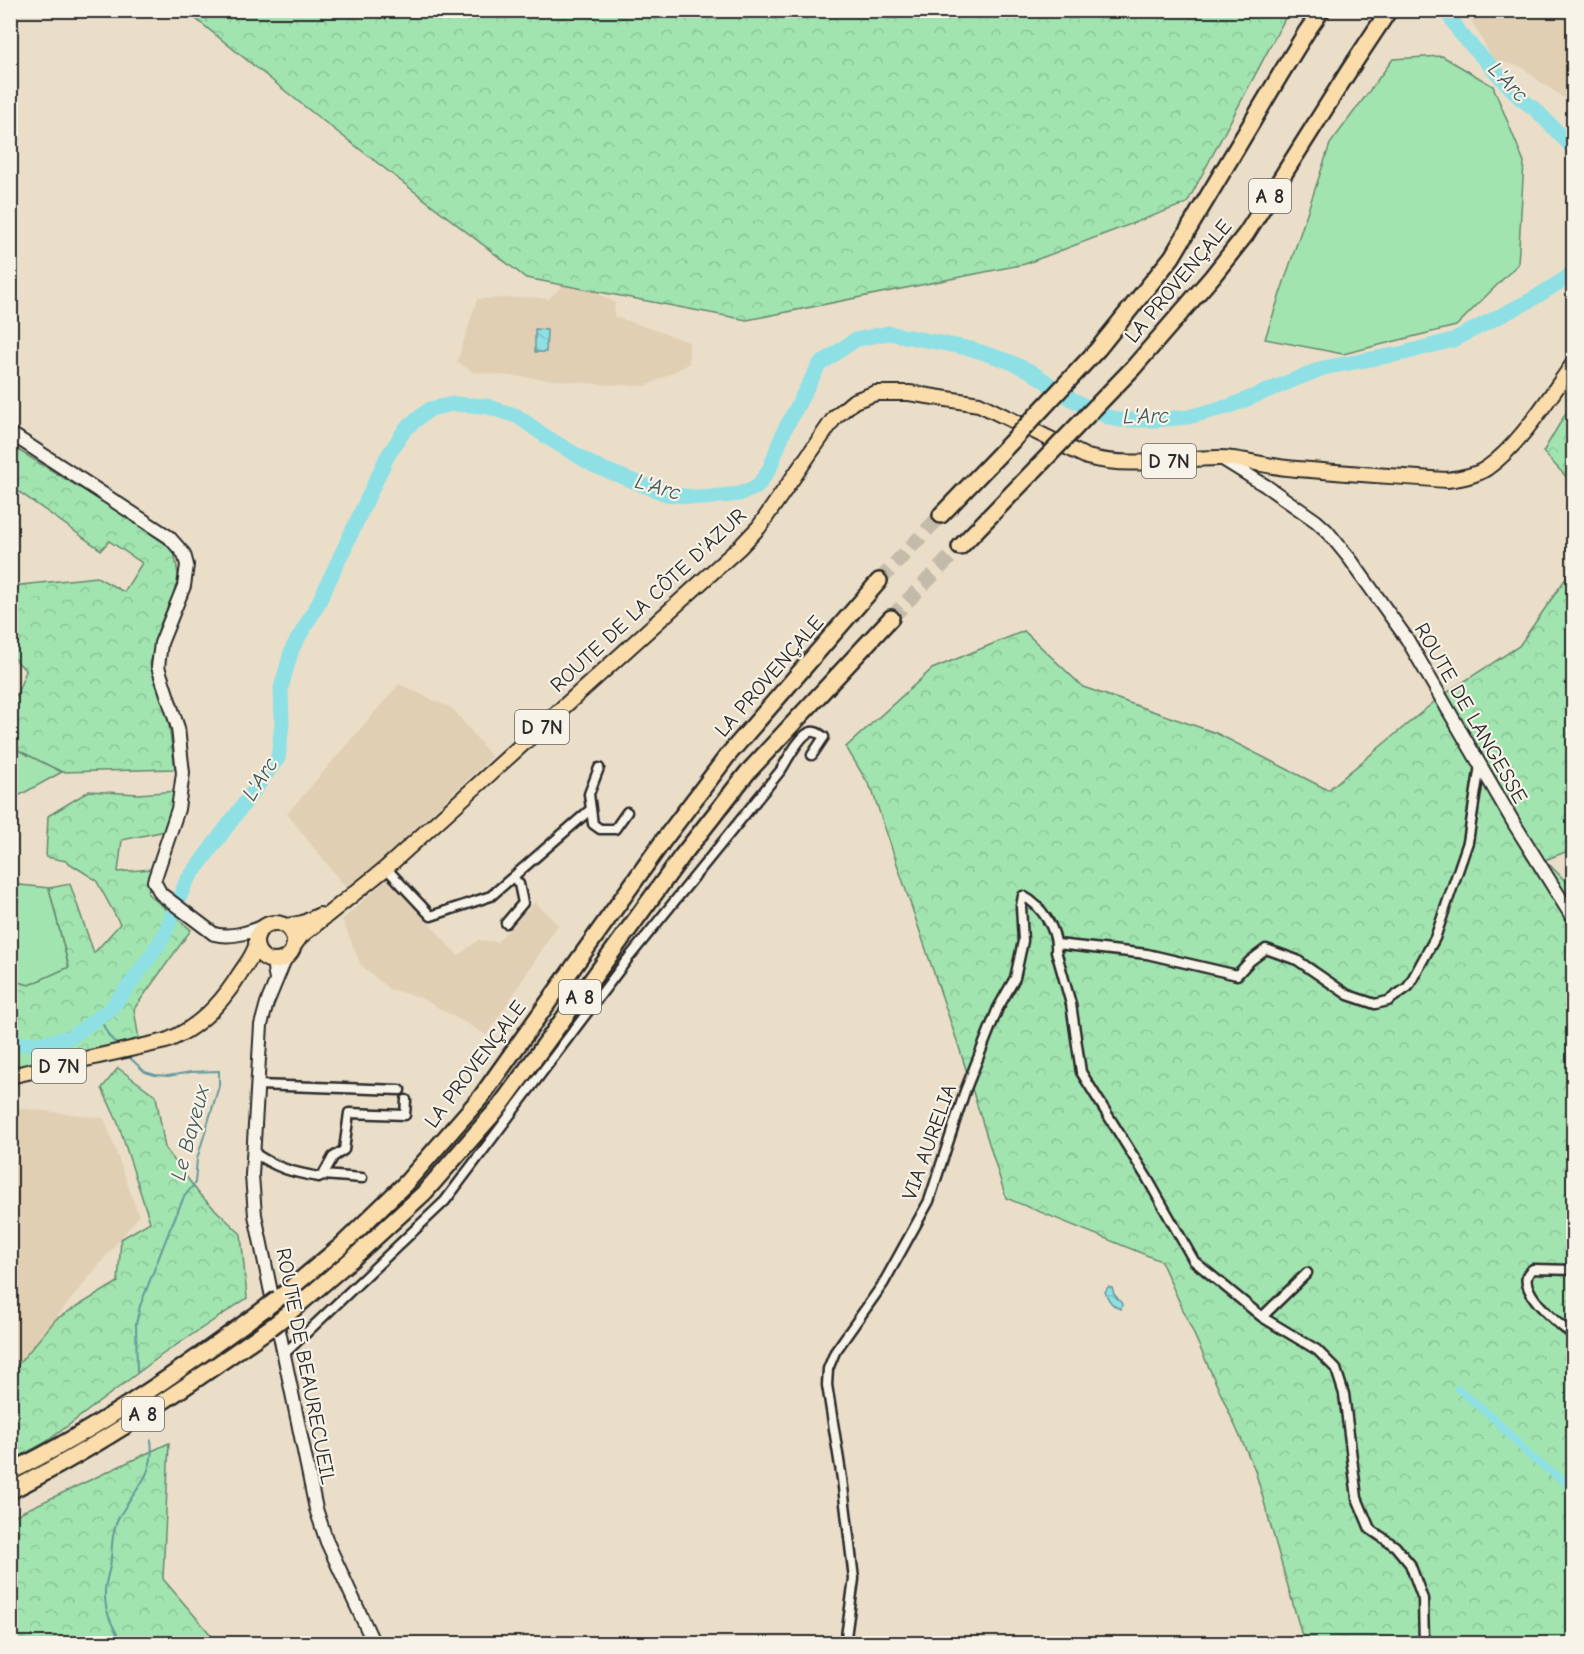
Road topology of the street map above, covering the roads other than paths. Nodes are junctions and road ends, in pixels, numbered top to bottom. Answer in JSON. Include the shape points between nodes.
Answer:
{"nodes":[{"id":1,"x":1322,"y":10,"type":"edge"},
{"id":2,"x":1389,"y":10,"type":"edge"},
{"id":3,"x":1574,"y":363,"type":"edge"},
{"id":4,"x":10,"y":433,"type":"edge"},
{"id":5,"x":1221,"y":458,"type":"junction"},
{"id":6,"x":941,"y":515,"type":"tunnel mouth"},
{"id":7,"x":960,"y":547,"type":"tunnel mouth"},
{"id":8,"x":879,"y":581,"type":"tunnel mouth"},
{"id":9,"x":891,"y":618,"type":"tunnel mouth"},
{"id":10,"x":812,"y":755,"type":"dead end"},
{"id":11,"x":1480,"y":765,"type":"junction"},
{"id":12,"x":599,"y":768,"type":"dead end"},
{"id":13,"x":591,"y":810,"type":"junction"},
{"id":14,"x":627,"y":812,"type":"dead end"},
{"id":15,"x":386,"y":868,"type":"junction"},
{"id":16,"x":513,"y":877,"type":"junction"},
{"id":17,"x":344,"y":904,"type":"junction"},
{"id":18,"x":1574,"y":920,"type":"edge"},
{"id":19,"x":506,"y":923,"type":"dead end"},
{"id":20,"x":286,"y":926,"type":"junction"},
{"id":21,"x":255,"y":937,"type":"junction"},
{"id":22,"x":1057,"y":944,"type":"junction"},
{"id":23,"x":280,"y":956,"type":"junction"},
{"id":24,"x":234,"y":985,"type":"junction"},
{"id":25,"x":10,"y":1076,"type":"edge"},
{"id":26,"x":257,"y":1085,"type":"junction"},
{"id":27,"x":399,"y":1090,"type":"dead end"},
{"id":28,"x":406,"y":1100,"type":"dead end"},
{"id":29,"x":253,"y":1152,"type":"junction"},
{"id":30,"x":323,"y":1175,"type":"junction"},
{"id":31,"x":362,"y":1178,"type":"dead end"},
{"id":32,"x":1574,"y":1270,"type":"edge"},
{"id":33,"x":1307,"y":1273,"type":"dead end"},
{"id":34,"x":1262,"y":1317,"type":"junction"},
{"id":35,"x":1574,"y":1335,"type":"edge"},
{"id":36,"x":284,"y":1354,"type":"junction"},
{"id":37,"x":10,"y":1472,"type":"edge"},
{"id":38,"x":10,"y":1491,"type":"edge"},
{"id":39,"x":374,"y":1644,"type":"edge"},
{"id":40,"x":844,"y":1644,"type":"edge"},
{"id":41,"x":1424,"y":1644,"type":"edge"}],
"edges":[{"from":1,"to":6,"type":"highway","name":"LA PROVENÇALE","number":"A 8","bridge":true,"via":[[1172,257],[1098,349]]},
{"from":2,"to":7,"type":"highway","name":"LA PROVENÇALE","number":"A 8","bridge":true,"via":[[1246,234],[1133,368]]},
{"from":3,"to":5,"type":"main road","name":"ROUTE DE LA CÔTE D'AZUR","number":"D 7N","via":[[1502,455],[1486,469],[1468,477],[1447,480],[1364,475]]},
{"from":4,"to":21,"type":"street","via":[[169,537],[184,554],[184,586],[161,643],[158,667],[178,728],[182,788],[154,881],[161,894],[206,930],[221,936]]},
{"from":5,"to":11,"type":"street","name":"ROUTE DE LANGESSE","via":[[1327,531],[1407,639]]},
{"from":5,"to":15,"type":"main road","name":"ROUTE DE LA CÔTE D'AZUR","number":"D 7N","via":[[1103,462],[994,410],[966,401],[888,392],[854,401],[826,428],[765,518],[740,547]]},
{"from":8,"to":37,"type":"highway","name":"LA PROVENÇALE","number":"A 8","via":[[728,755],[481,1097],[406,1183],[341,1246],[273,1302],[163,1382]]},
{"from":9,"to":38,"type":"highway","name":"LA PROVENÇALE","number":"A 8","bridge":true,"via":[[747,773],[500,1106],[424,1193],[270,1328],[170,1398]]},
{"from":10,"to":36,"type":"street","via":[[824,737],[813,731],[799,742],[773,780],[626,961],[445,1201]]},
{"from":11,"to":18,"type":"street","name":"ROUTE DE LANGESSE"},
{"from":11,"to":22,"type":"street","via":[[1468,842],[1435,938],[1408,987],[1388,1001],[1375,1004],[1348,995],[1297,960],[1266,949],[1237,975],[1148,954]]},
{"from":12,"to":13,"type":"street","via":[[590,794]]},
{"from":13,"to":14,"type":"street","via":[[593,824],[610,830]]},
{"from":13,"to":16,"type":"street"},
{"from":15,"to":16,"type":"street","via":[[430,916],[491,897]]},
{"from":15,"to":17,"type":"main road","name":"ROUTE DE LA CÔTE D'AZUR","number":"D 7N"},
{"from":16,"to":19,"type":"street","via":[[524,903]]},
{"from":17,"to":20,"type":"main road","name":"ROUTE DE LA CÔTE D'AZUR","number":"D 7N","via":[[303,923]]},
{"from":17,"to":23,"type":"main road","name":"ROUTE DE LA CÔTE D'AZUR","number":"D 7N"},
{"from":20,"to":21,"type":"main road","via":[[275,923]]},
{"from":20,"to":23,"type":"main road","via":[[292,935]]},
{"from":21,"to":23,"type":"main road","via":[[261,956]]},
{"from":21,"to":24,"type":"main road","name":"ROUTE DE LA CÔTE D'AZUR","number":"D 7N","via":[[253,955]]},
{"from":22,"to":34,"type":"street","via":[[1081,1072],[1194,1261]]},
{"from":22,"to":40,"type":"street","name":"VIA AURELIA","via":[[1035,902],[1023,896],[1023,941],[1015,978],[998,1008],[929,1201],[883,1284],[828,1369],[854,1579]]},
{"from":23,"to":24,"type":"main road","name":"ROUTE DE LA CÔTE D'AZUR","number":"D 7N"},
{"from":23,"to":26,"type":"street","name":"ROUTE DE BEAURECUEIL","via":[[261,1025]]},
{"from":24,"to":25,"type":"main road","name":"ROUTE DE LA CÔTE D'AZUR","number":"D 7N","via":[[193,1027],[166,1041]]},
{"from":26,"to":27,"type":"street"},
{"from":26,"to":29,"type":"street","name":"ROUTE DE BEAURECUEIL"},
{"from":28,"to":30,"type":"street","via":[[405,1115],[349,1113],[344,1150],[333,1157]]},
{"from":29,"to":30,"type":"street","via":[[286,1171]]},
{"from":29,"to":36,"type":"street","name":"ROUTE DE BEAURECUEIL","via":[[255,1215]]},
{"from":30,"to":31,"type":"street"},
{"from":32,"to":35,"type":"street","via":[[1533,1269],[1525,1279],[1545,1312]]},
{"from":33,"to":34,"type":"street"},
{"from":34,"to":41,"type":"street","via":[[1317,1350],[1336,1369],[1344,1394],[1358,1498],[1370,1528],[1395,1546],[1410,1564],[1423,1599]]},
{"from":36,"to":39,"type":"street","name":"ROUTE DE BEAURECUEIL","via":[[318,1518]]}]}
